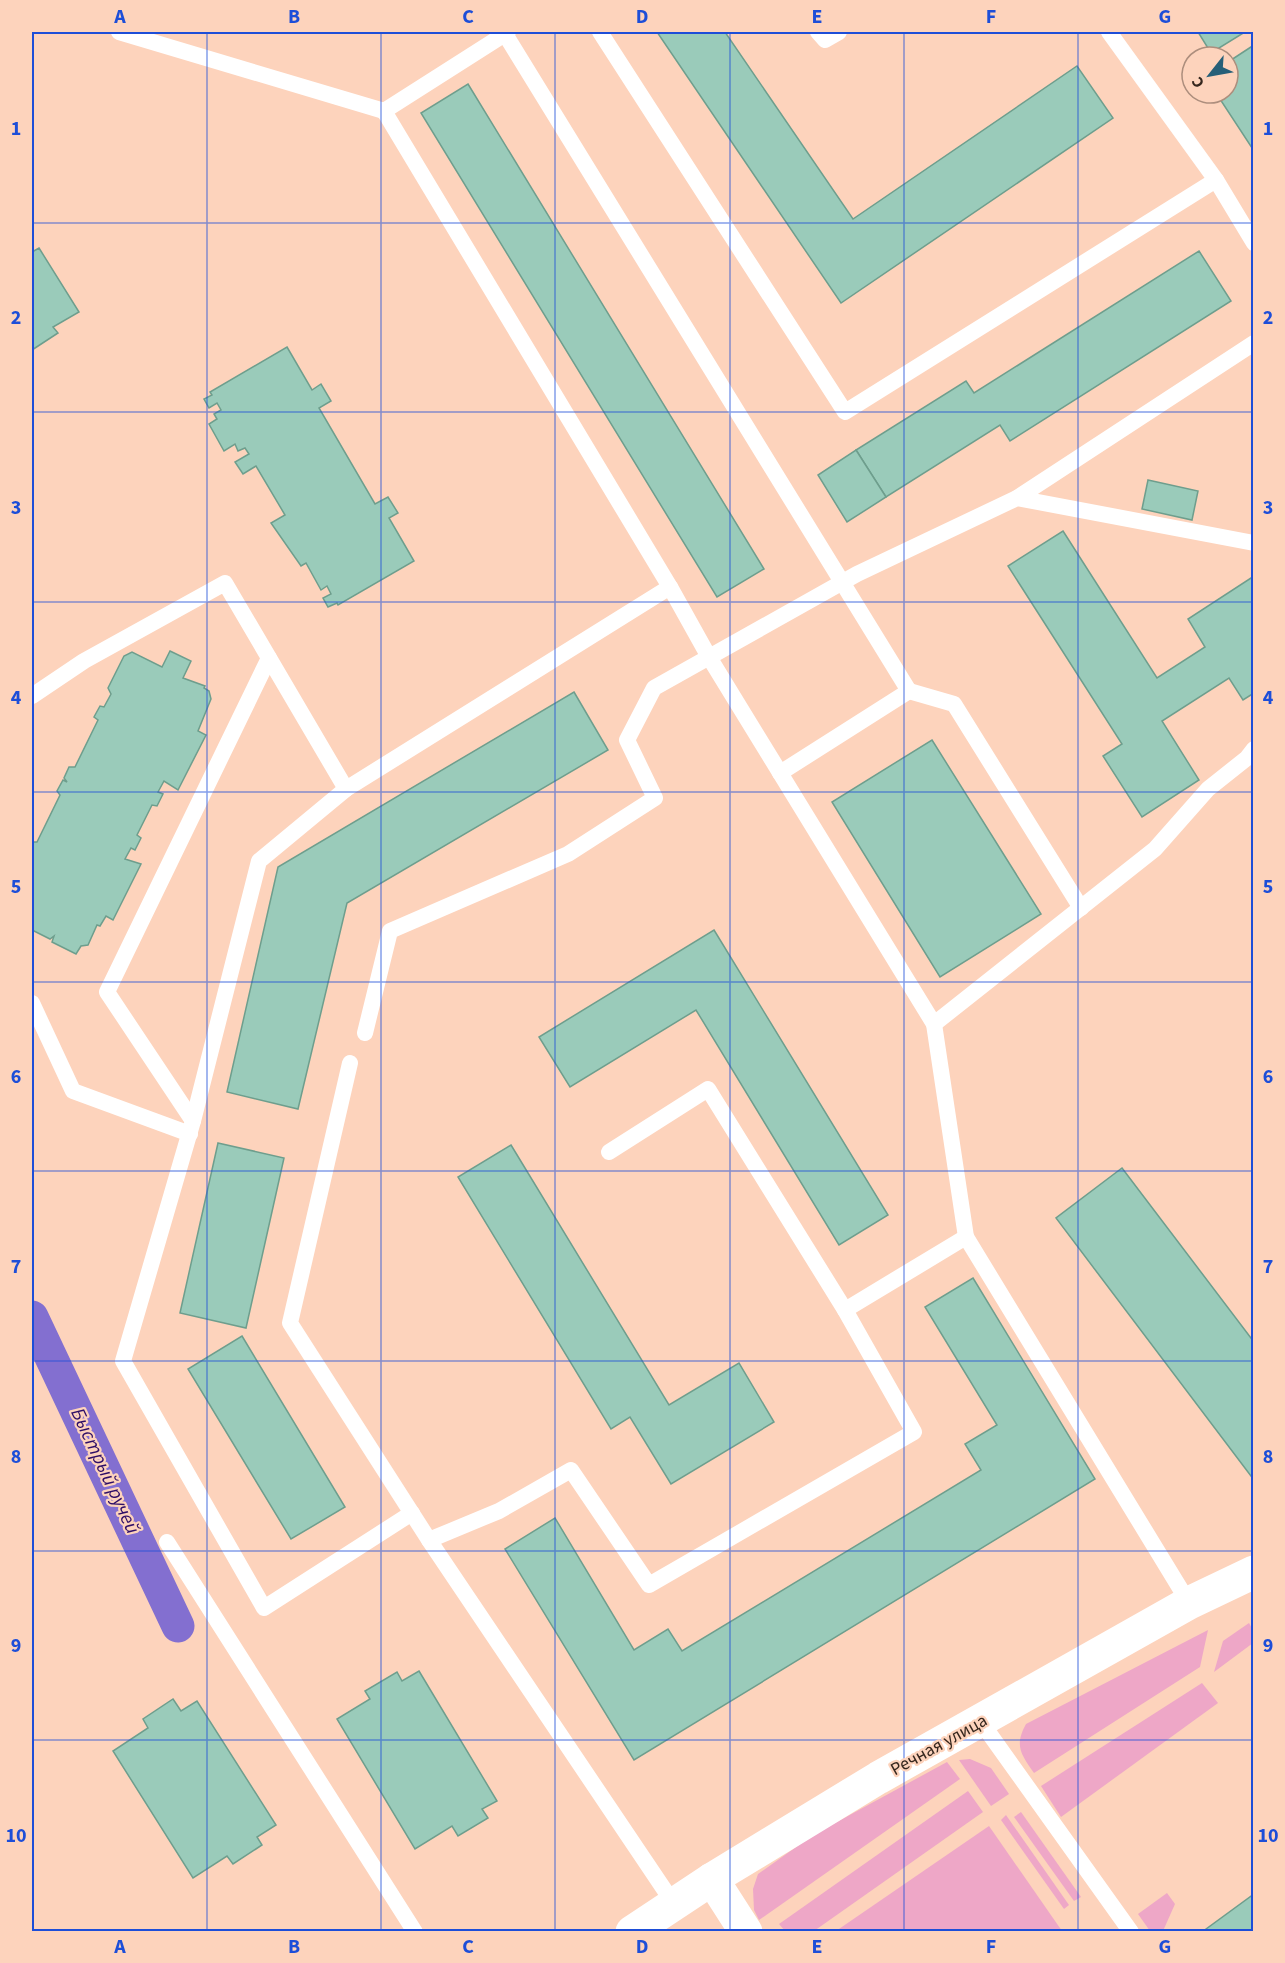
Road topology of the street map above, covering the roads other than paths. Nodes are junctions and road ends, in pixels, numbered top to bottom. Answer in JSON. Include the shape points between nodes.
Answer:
{"nodes":[{"id":1,"x":119,"y":32,"type":"edge"},
{"id":2,"x":600,"y":32,"type":"edge"},
{"id":3,"x":818,"y":32,"type":"edge"},
{"id":4,"x":839,"y":32,"type":"edge"},
{"id":5,"x":1109,"y":32,"type":"edge"},
{"id":6,"x":506,"y":33,"type":"edge"},
{"id":7,"x":384,"y":111,"type":"junction"},
{"id":8,"x":1216,"y":180,"type":"junction"},
{"id":9,"x":1254,"y":243,"type":"edge"},
{"id":10,"x":1254,"y":342,"type":"edge"},
{"id":11,"x":1017,"y":498,"type":"junction"},
{"id":12,"x":1254,"y":543,"type":"edge"},
{"id":13,"x":842,"y":582,"type":"junction"},
{"id":14,"x":670,"y":587,"type":"junction"},
{"id":15,"x":709,"y":657,"type":"junction"},
{"id":16,"x":269,"y":658,"type":"junction"},
{"id":17,"x":909,"y":692,"type":"junction"},
{"id":18,"x":32,"y":696,"type":"edge"},
{"id":19,"x":1254,"y":748,"type":"edge"},
{"id":20,"x":780,"y":773,"type":"junction"},
{"id":21,"x":346,"y":789,"type":"junction"},
{"id":22,"x":1081,"y":908,"type":"junction"},
{"id":23,"x":32,"y":1003,"type":"edge"},
{"id":24,"x":934,"y":1024,"type":"junction"},
{"id":25,"x":365,"y":1034,"type":"dead end"},
{"id":26,"x":350,"y":1063,"type":"dead end"},
{"id":27,"x":192,"y":1127,"type":"junction"},
{"id":28,"x":609,"y":1152,"type":"dead end"},
{"id":29,"x":966,"y":1237,"type":"junction"},
{"id":30,"x":845,"y":1310,"type":"junction"},
{"id":31,"x":412,"y":1513,"type":"junction"},
{"id":32,"x":429,"y":1540,"type":"junction"},
{"id":33,"x":166,"y":1542,"type":"dead end"},
{"id":34,"x":1250,"y":1580,"type":"edge"},
{"id":35,"x":1190,"y":1603,"type":"junction"},
{"id":36,"x":981,"y":1722,"type":"junction"},
{"id":37,"x":712,"y":1880,"type":"junction"},
{"id":38,"x":674,"y":1904,"type":"junction"},
{"id":39,"x":415,"y":1932,"type":"edge"},
{"id":40,"x":632,"y":1932,"type":"edge"},
{"id":41,"x":746,"y":1932,"type":"edge"},
{"id":42,"x":1131,"y":1932,"type":"edge"}],
"edges":[{"from":1,"to":7,"type":"lane"},
{"from":2,"to":8,"type":"lane","via":[[845,412]]},
{"from":3,"to":4,"type":"lane","via":[[825,40]]},
{"from":5,"to":8,"type":"lane"},
{"from":6,"to":7,"type":"lane"},
{"from":6,"to":13,"type":"lane"},
{"from":7,"to":14,"type":"lane"},
{"from":8,"to":9,"type":"lane"},
{"from":10,"to":11,"type":"lane"},
{"from":11,"to":12,"type":"lane"},
{"from":11,"to":13,"type":"lane"},
{"from":13,"to":15,"type":"lane"},
{"from":13,"to":17,"type":"lane"},
{"from":14,"to":15,"type":"lane"},
{"from":14,"to":21,"type":"lane"},
{"from":15,"to":20,"type":"lane"},
{"from":15,"to":25,"type":"lane","via":[[654,688],[627,740],[655,798],[568,854],[390,931]]},
{"from":16,"to":18,"type":"lane","via":[[225,584],[84,661]]},
{"from":16,"to":21,"type":"lane"},
{"from":16,"to":27,"type":"lane","via":[[107,992]]},
{"from":17,"to":20,"type":"lane"},
{"from":17,"to":22,"type":"lane","via":[[954,704]]},
{"from":19,"to":22,"type":"lane","via":[[1208,789],[1155,849]]},
{"from":20,"to":24,"type":"lane"},
{"from":21,"to":27,"type":"lane","via":[[260,861]]},
{"from":22,"to":24,"type":"lane"},
{"from":23,"to":27,"type":"lane","via":[[73,1091]]},
{"from":24,"to":29,"type":"lane"},
{"from":26,"to":31,"type":"lane","via":[[290,1323]]},
{"from":27,"to":31,"type":"lane","via":[[123,1361],[264,1608]]},
{"from":28,"to":30,"type":"lane","via":[[708,1089]]},
{"from":29,"to":30,"type":"lane"},
{"from":29,"to":35,"type":"lane"},
{"from":30,"to":32,"type":"lane","via":[[914,1432],[649,1585],[571,1470],[499,1511]]},
{"from":31,"to":32,"type":"lane"},
{"from":32,"to":38,"type":"lane"},
{"from":33,"to":39,"type":"lane"},
{"from":34,"to":35,"type":"street","name":"Речная улица"},
{"from":35,"to":36,"type":"street","name":"Речная улица"},
{"from":36,"to":37,"type":"street","name":"Речная улица","via":[[878,1778]]},
{"from":36,"to":42,"type":"lane"},
{"from":37,"to":38,"type":"street","name":"Речная улица"},
{"from":37,"to":41,"type":"street"},
{"from":38,"to":40,"type":"street","name":"Речная улица"}]}
